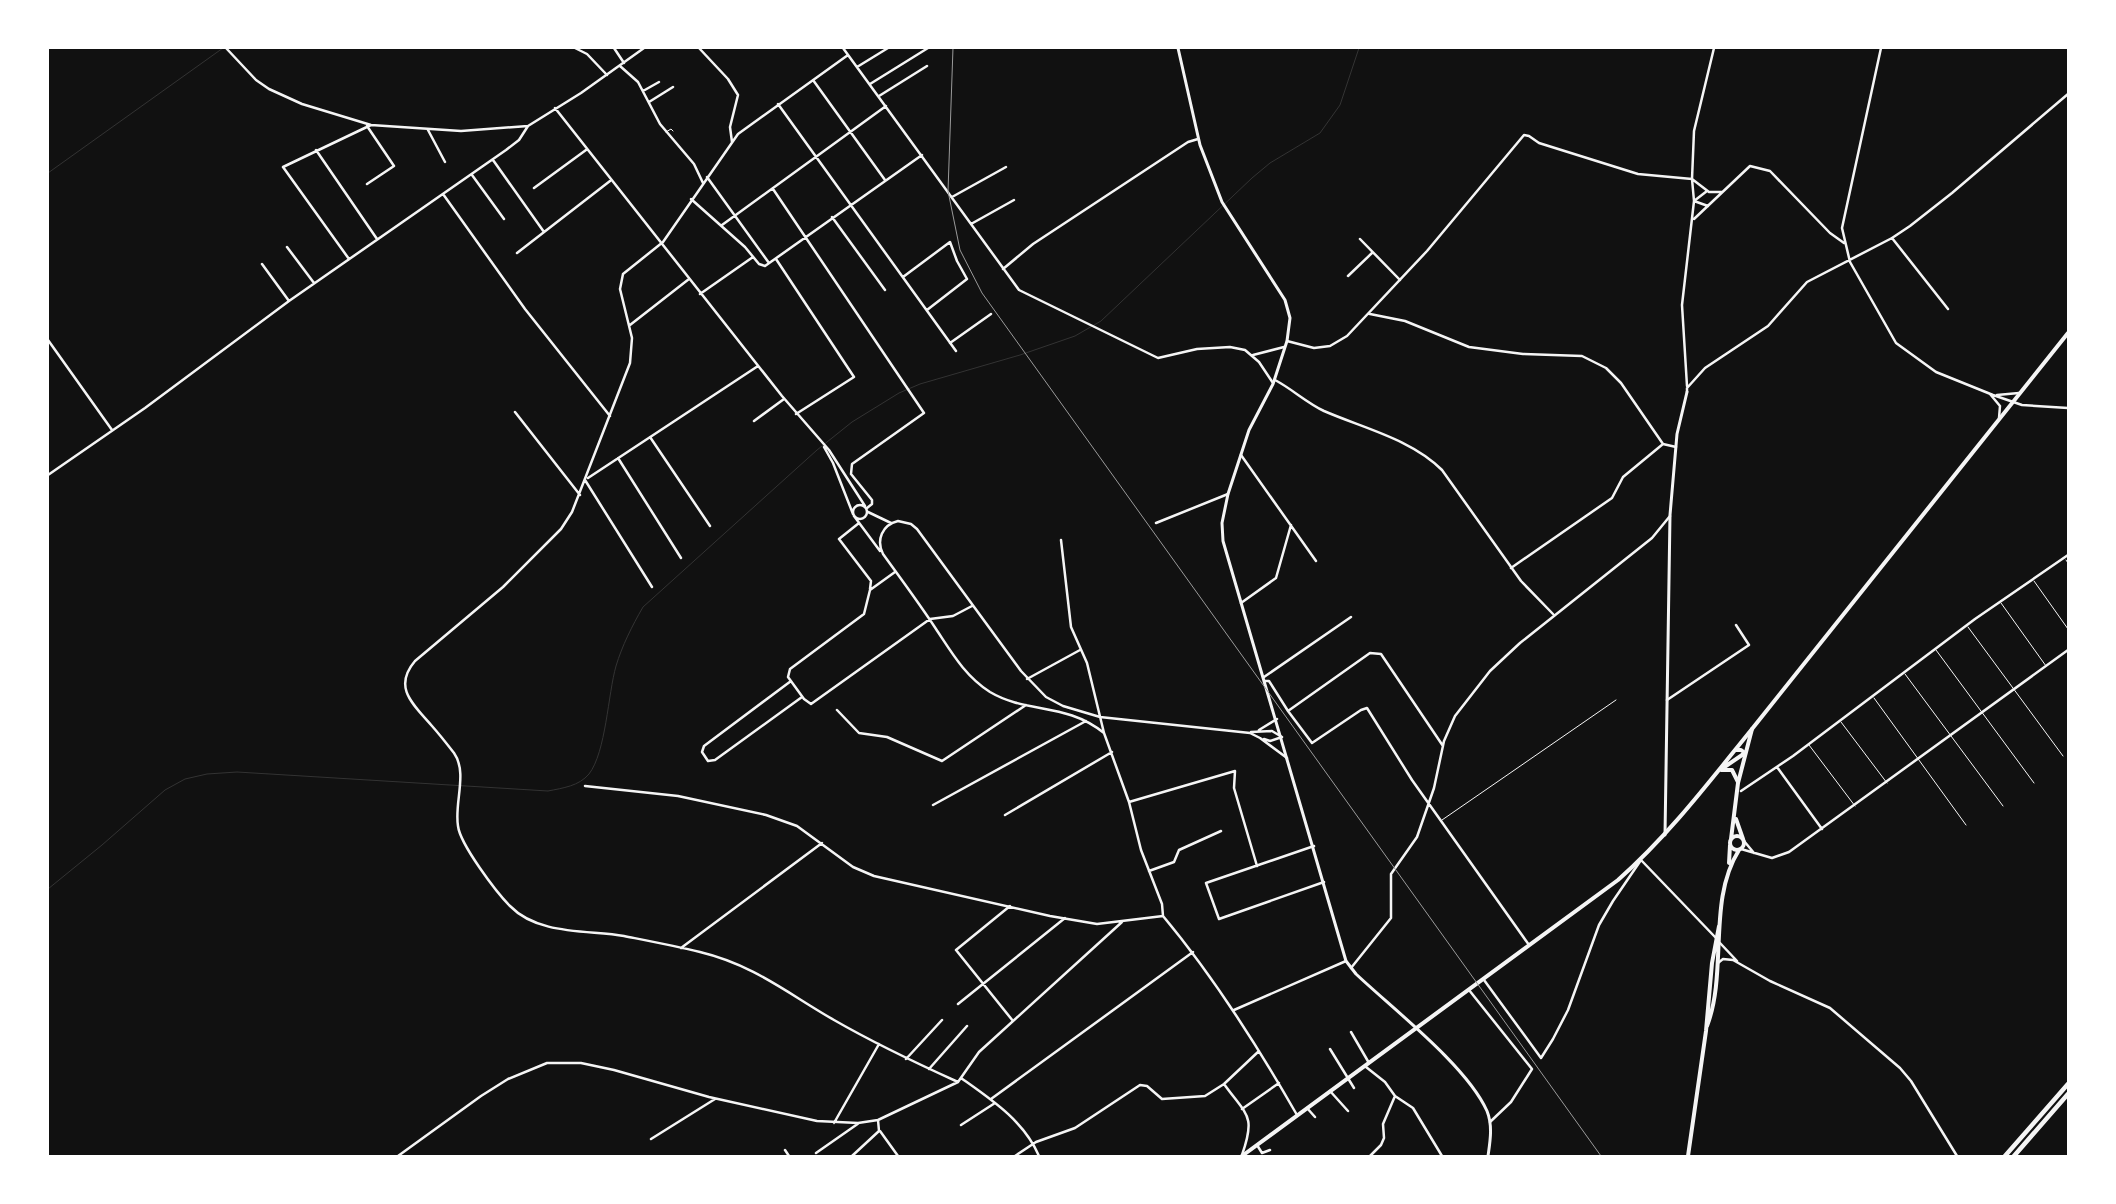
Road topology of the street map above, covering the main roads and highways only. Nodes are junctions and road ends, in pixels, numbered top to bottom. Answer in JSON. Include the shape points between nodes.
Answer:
{"nodes":[{"id":1,"x":2068,"y":333,"type":"edge"},
{"id":2,"x":1752,"y":729,"type":"junction"},
{"id":3,"x":1735,"y":750,"type":"junction"},
{"id":4,"x":1745,"y":753,"type":"junction"},
{"id":5,"x":1719,"y":770,"type":"junction"},
{"id":6,"x":1738,"y":783,"type":"junction"},
{"id":7,"x":1736,"y":818,"type":"junction"},
{"id":8,"x":1743,"y":840,"type":"junction"},
{"id":9,"x":1731,"y":842,"type":"junction"},
{"id":10,"x":1740,"y":849,"type":"junction"},
{"id":11,"x":1729,"y":865,"type":"junction"},
{"id":12,"x":1719,"y":926,"type":"junction"},
{"id":13,"x":1718,"y":954,"type":"junction"},
{"id":14,"x":1712,"y":974,"type":"junction"},
{"id":15,"x":1706,"y":1031,"type":"junction"},
{"id":16,"x":2068,"y":1084,"type":"edge"},
{"id":17,"x":2068,"y":1094,"type":"edge"},
{"id":18,"x":1242,"y":1156,"type":"edge"},
{"id":19,"x":1688,"y":1156,"type":"edge"},
{"id":20,"x":2006,"y":1156,"type":"edge"},
{"id":21,"x":2014,"y":1156,"type":"edge"}],
"edges":[{"from":1,"to":2,"type":"main road"},
{"from":2,"to":3,"type":"main road"},
{"from":2,"to":4,"type":"main road"},
{"from":3,"to":4,"type":"main road"},
{"from":3,"to":5,"type":"main road"},
{"from":4,"to":5,"type":"main road"},
{"from":4,"to":6,"type":"main road"},
{"from":5,"to":6,"type":"main road","via":[[1732,770]]},
{"from":5,"to":18,"type":"main road","via":[[1665,835],[1612,884]]},
{"from":6,"to":7,"type":"main road"},
{"from":7,"to":8,"type":"main road"},
{"from":7,"to":9,"type":"main road"},
{"from":8,"to":9,"type":"main road","via":[[1737,836]]},
{"from":8,"to":10,"type":"main road"},
{"from":9,"to":10,"type":"main road","via":[[1734,849]]},
{"from":9,"to":11,"type":"main road"},
{"from":10,"to":11,"type":"main road"},
{"from":11,"to":12,"type":"main road"},
{"from":12,"to":13,"type":"main road"},
{"from":12,"to":14,"type":"main road"},
{"from":13,"to":14,"type":"main road"},
{"from":13,"to":15,"type":"main road"},
{"from":14,"to":15,"type":"main road"},
{"from":15,"to":19,"type":"main road"},
{"from":16,"to":20,"type":"highway"},
{"from":17,"to":21,"type":"highway"}]}
